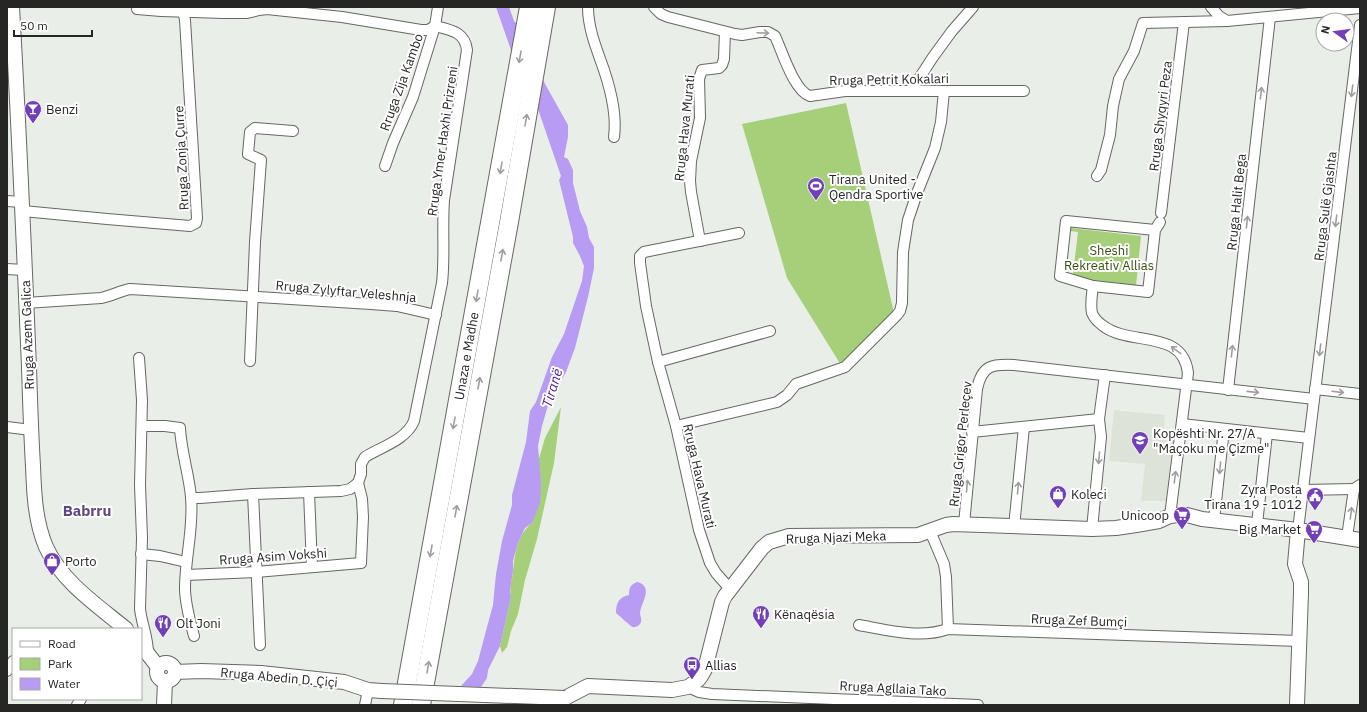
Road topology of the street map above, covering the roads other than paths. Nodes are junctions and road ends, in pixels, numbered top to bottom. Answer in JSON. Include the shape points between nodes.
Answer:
{"nodes":[{"id":1,"x":12,"y":7,"type":"edge"},
{"id":2,"x":438,"y":7,"type":"edge"},
{"id":3,"x":588,"y":7,"type":"edge"},
{"id":4,"x":654,"y":7,"type":"edge"},
{"id":5,"x":973,"y":7,"type":"edge"},
{"id":6,"x":1211,"y":7,"type":"edge"},
{"id":7,"x":1360,"y":8,"type":"edge"},
{"id":8,"x":137,"y":9,"type":"dead end"},
{"id":9,"x":182,"y":9,"type":"edge"},
{"id":10,"x":536,"y":13,"type":"edge"},
{"id":11,"x":1274,"y":13,"type":"edge"},
{"id":12,"x":1227,"y":21,"type":"junction"},
{"id":13,"x":1184,"y":22,"type":"junction"},
{"id":14,"x":1360,"y":25,"type":"edge"},
{"id":15,"x":10,"y":26,"type":"edge"},
{"id":16,"x":435,"y":26,"type":"junction"},
{"id":17,"x":725,"y":32,"type":"junction"},
{"id":18,"x":911,"y":91,"type":"junction"},
{"id":19,"x":944,"y":91,"type":"junction"},
{"id":20,"x":1024,"y":91,"type":"dead end"},
{"id":21,"x":13,"y":119,"type":"edge"},
{"id":22,"x":293,"y":131,"type":"dead end"},
{"id":23,"x":614,"y":137,"type":"dead end"},
{"id":24,"x":385,"y":166,"type":"dead end"},
{"id":25,"x":1097,"y":176,"type":"dead end"},
{"id":26,"x":7,"y":201,"type":"edge"},
{"id":27,"x":23,"y":206,"type":"junction"},
{"id":28,"x":1159,"y":222,"type":"junction"},
{"id":29,"x":739,"y":233,"type":"dead end"},
{"id":30,"x":700,"y":241,"type":"junction"},
{"id":31,"x":7,"y":269,"type":"edge"},
{"id":32,"x":24,"y":270,"type":"junction"},
{"id":33,"x":1093,"y":286,"type":"junction"},
{"id":34,"x":253,"y":296,"type":"junction"},
{"id":35,"x":26,"y":303,"type":"junction"},
{"id":36,"x":436,"y":315,"type":"junction"},
{"id":37,"x":770,"y":331,"type":"dead end"},
{"id":38,"x":139,"y":358,"type":"dead end"},
{"id":39,"x":250,"y":361,"type":"dead end"},
{"id":40,"x":658,"y":362,"type":"junction"},
{"id":41,"x":1105,"y":375,"type":"junction"},
{"id":42,"x":1186,"y":384,"type":"junction"},
{"id":43,"x":1228,"y":390,"type":"junction"},
{"id":44,"x":1315,"y":394,"type":"junction"},
{"id":45,"x":1360,"y":394,"type":"edge"},
{"id":46,"x":1099,"y":420,"type":"junction"},
{"id":47,"x":1182,"y":424,"type":"junction"},
{"id":48,"x":142,"y":426,"type":"junction"},
{"id":49,"x":676,"y":426,"type":"junction"},
{"id":50,"x":7,"y":427,"type":"edge"},
{"id":51,"x":1024,"y":427,"type":"junction"},
{"id":52,"x":1224,"y":429,"type":"junction"},
{"id":53,"x":31,"y":430,"type":"junction"},
{"id":54,"x":972,"y":432,"type":"junction"},
{"id":55,"x":1267,"y":434,"type":"junction"},
{"id":56,"x":1309,"y":438,"type":"junction"},
{"id":57,"x":358,"y":483,"type":"junction"},
{"id":58,"x":1357,"y":487,"type":"edge"},
{"id":59,"x":1303,"y":490,"type":"junction"},
{"id":60,"x":309,"y":492,"type":"junction"},
{"id":61,"x":253,"y":494,"type":"junction"},
{"id":62,"x":191,"y":498,"type":"junction"},
{"id":63,"x":1170,"y":516,"type":"junction"},
{"id":64,"x":1214,"y":520,"type":"junction"},
{"id":65,"x":964,"y":524,"type":"junction"},
{"id":66,"x":1257,"y":524,"type":"junction"},
{"id":67,"x":1014,"y":527,"type":"junction"},
{"id":68,"x":1092,"y":529,"type":"junction"},
{"id":69,"x":1298,"y":530,"type":"junction"},
{"id":70,"x":930,"y":531,"type":"junction"},
{"id":71,"x":1354,"y":538,"type":"edge"},
{"id":72,"x":141,"y":554,"type":"junction"},
{"id":73,"x":186,"y":562,"type":"junction"},
{"id":74,"x":312,"y":567,"type":"junction"},
{"id":75,"x":256,"y":572,"type":"junction"},
{"id":76,"x":186,"y":575,"type":"junction"},
{"id":77,"x":730,"y":589,"type":"junction"},
{"id":78,"x":859,"y":624,"type":"dead end"},
{"id":79,"x":125,"y":628,"type":"edge"},
{"id":80,"x":948,"y":628,"type":"junction"},
{"id":81,"x":194,"y":636,"type":"dead end"},
{"id":82,"x":1300,"y":641,"type":"junction"},
{"id":83,"x":260,"y":645,"type":"dead end"},
{"id":84,"x":144,"y":649,"type":"edge"},
{"id":85,"x":158,"y":667,"type":"junction"},
{"id":86,"x":175,"y":672,"type":"junction"},
{"id":87,"x":165,"y":682,"type":"junction"},
{"id":88,"x":688,"y":687,"type":"junction"},
{"id":89,"x":375,"y":691,"type":"junction"},
{"id":90,"x":807,"y":701,"type":"edge"},
{"id":91,"x":164,"y":705,"type":"edge"},
{"id":92,"x":365,"y":705,"type":"edge"},
{"id":93,"x":403,"y":705,"type":"edge"},
{"id":94,"x":421,"y":705,"type":"edge"},
{"id":95,"x":978,"y":705,"type":"edge"},
{"id":96,"x":1297,"y":705,"type":"edge"}],
"edges":[{"from":1,"to":15,"type":"main road","name":"Rruga Azem Galica"},
{"from":2,"to":16,"type":"street"},
{"from":3,"to":23,"type":"street","via":[[595,47],[611,95],[616,126]]},
{"from":4,"to":17,"type":"street","name":"Rruga Petrit Kokalari","via":[[668,17]]},
{"from":5,"to":18,"type":"street","via":[[952,31]]},
{"from":6,"to":12,"type":"street"},
{"from":7,"to":11,"type":"street"},
{"from":8,"to":9,"type":"street","via":[[161,12]]},
{"from":9,"to":16,"type":"street","name":"Rruga Zija Kambo","via":[[247,13],[266,9],[342,17],[421,30]]},
{"from":9,"to":27,"type":"street","name":"Rruga Zonja Çurre","via":[[185,20],[194,149],[196,223],[190,226],[148,223]]},
{"from":10,"to":93,"type":"highway","name":"Unaza e Madhe","one_way":true,"via":[[508,129]]},
{"from":94,"to":10,"type":"highway","name":"Unaza e Madhe","one_way":true,"via":[[520,159]]},
{"from":11,"to":12,"type":"street"},
{"from":43,"to":11,"type":"street","name":"Rruga Halit Bega","one_way":true},
{"from":12,"to":13,"type":"street"},
{"from":13,"to":25,"type":"street","via":[[1143,23],[1134,51],[1119,79],[1110,135]]},
{"from":13,"to":28,"type":"street","name":"Rruga Shyqyri Peza"},
{"from":14,"to":44,"type":"street","name":"Rruga Sulë Gjashta","one_way":true},
{"from":15,"to":21,"type":"main road","name":"Rruga Azem Galica"},
{"from":16,"to":24,"type":"street","name":"Rruga Zija Kambo","via":[[413,97]]},
{"from":16,"to":36,"type":"street","name":"Rruga Ymer Haxhi Prizreni","via":[[463,37],[467,50],[444,200],[444,269]]},
{"from":17,"to":18,"type":"street","name":"Rruga Petrit Kokalari","one_way":true,"via":[[742,35],[768,32],[775,36],[795,81],[806,95]]},
{"from":17,"to":30,"type":"street","name":"Rruga Hava Murati","via":[[722,65],[702,70],[699,79],[700,118],[691,161],[690,181]]},
{"from":18,"to":19,"type":"street","name":"Rruga Petrit Kokalari"},
{"from":19,"to":20,"type":"street","name":"Rruga Petrit Kokalari"},
{"from":19,"to":49,"type":"street","via":[[937,141],[908,220],[903,252],[902,303],[897,315],[846,367],[796,384],[777,402]]},
{"from":21,"to":27,"type":"main road","name":"Rruga Azem Galica"},
{"from":22,"to":34,"type":"street","via":[[255,128],[250,132],[248,154],[261,160]]},
{"from":26,"to":27,"type":"street"},
{"from":27,"to":32,"type":"main road","name":"Rruga Azem Galica"},
{"from":28,"to":33,"type":"street","name":"Rruga Shyqyri Peza","via":[[1148,292]]},
{"from":28,"to":33,"type":"street","name":"Rruga Shyqyri Peza","via":[[1066,221],[1060,276]]},
{"from":29,"to":30,"type":"street","name":"Rruga Hava Murati"},
{"from":30,"to":40,"type":"street","name":"Rruga Hava Murati","via":[[644,252],[640,256],[646,306]]},
{"from":31,"to":32,"type":"street"},
{"from":32,"to":35,"type":"main road","name":"Rruga Azem Galica"},
{"from":42,"to":33,"type":"street","one_way":true,"via":[[1187,365],[1184,356],[1178,350],[1158,342],[1115,333],[1098,322],[1091,305]]},
{"from":34,"to":35,"type":"street","name":"Rruga Zylyftar Veleshnja","via":[[130,289],[101,298]]},
{"from":34,"to":36,"type":"street","name":"Rruga Zylyftar Veleshnja","via":[[392,306]]},
{"from":34,"to":39,"type":"street"},
{"from":35,"to":53,"type":"main road","name":"Rruga Azem Galica"},
{"from":36,"to":57,"type":"street","name":"Rruga Ymer Haxhi Prizreni","via":[[412,426],[405,434],[362,460]]},
{"from":37,"to":40,"type":"street"},
{"from":38,"to":48,"type":"street"},
{"from":40,"to":49,"type":"street","name":"Rruga Hava Murati"},
{"from":41,"to":42,"type":"street","name":"Rruga Grigor Perleçev"},
{"from":41,"to":46,"type":"street"},
{"from":41,"to":54,"type":"street","name":"Rruga Grigor Perleçev","via":[[1004,365],[987,368],[982,373],[977,389]]},
{"from":42,"to":43,"type":"street","name":"Rruga Grigor Perleçev"},
{"from":42,"to":47,"type":"street"},
{"from":43,"to":44,"type":"street","name":"Rruga Grigor Perleçev","one_way":true},
{"from":44,"to":45,"type":"street","one_way":true},
{"from":44,"to":56,"type":"street","name":"Rruga Sulë Gjashta"},
{"from":46,"to":51,"type":"street"},
{"from":46,"to":68,"type":"street","one_way":true,"via":[[1101,437]]},
{"from":47,"to":52,"type":"street"},
{"from":63,"to":47,"type":"street","one_way":true},
{"from":48,"to":62,"type":"street","via":[[180,428],[180,442]]},
{"from":48,"to":72,"type":"street"},
{"from":49,"to":77,"type":"street","name":"Rruga Hava Murati","via":[[706,554],[716,573]]},
{"from":50,"to":53,"type":"street"},
{"from":51,"to":54,"type":"street"},
{"from":67,"to":51,"type":"street","one_way":true},
{"from":52,"to":55,"type":"street"},
{"from":52,"to":64,"type":"street","one_way":true},
{"from":53,"to":79,"type":"main road","name":"Rruga Azem Galica","via":[[36,512],[46,548],[79,590]]},
{"from":65,"to":54,"type":"street","name":"Rruga Grigor Perleçev","one_way":true},
{"from":55,"to":56,"type":"street"},
{"from":55,"to":66,"type":"street"},
{"from":56,"to":59,"type":"street","name":"Rruga Sulë Gjashta"},
{"from":57,"to":60,"type":"street","via":[[350,490]]},
{"from":57,"to":74,"type":"street","name":"Rruga Asim Vokshi","via":[[363,517],[361,563]]},
{"from":58,"to":59,"type":"street"},
{"from":71,"to":58,"type":"street","name":"Rruga Njazi Meka","one_way":true},
{"from":59,"to":69,"type":"street","name":"Rruga Sulë Gjashta"},
{"from":60,"to":61,"type":"street"},
{"from":60,"to":74,"type":"street"},
{"from":61,"to":62,"type":"street"},
{"from":61,"to":75,"type":"street"},
{"from":62,"to":73,"type":"street"},
{"from":63,"to":64,"type":"main road","name":"Rruga Njazi Meka","via":[[1187,515]]},
{"from":63,"to":68,"type":"main road","name":"Rruga Njazi Meka","via":[[1159,521],[1136,525]]},
{"from":64,"to":66,"type":"main road","name":"Rruga Njazi Meka"},
{"from":65,"to":67,"type":"main road","name":"Rruga Njazi Meka"},
{"from":65,"to":70,"type":"main road","name":"Rruga Njazi Meka","via":[[946,525]]},
{"from":66,"to":69,"type":"main road","name":"Rruga Njazi Meka"},
{"from":67,"to":68,"type":"main road","name":"Rruga Njazi Meka"},
{"from":69,"to":71,"type":"main road","name":"Rruga Njazi Meka"},
{"from":69,"to":82,"type":"main road","via":[[1295,564],[1301,588]]},
{"from":70,"to":77,"type":"main road","name":"Rruga Njazi Meka","via":[[910,536],[789,536],[778,539],[762,548]]},
{"from":70,"to":80,"type":"street","via":[[944,564]]},
{"from":72,"to":73,"type":"street"},
{"from":72,"to":84,"type":"street","via":[[140,609],[148,644]]},
{"from":73,"to":76,"type":"street"},
{"from":74,"to":75,"type":"street","name":"Rruga Asim Vokshi"},
{"from":75,"to":76,"type":"street","name":"Rruga Asim Vokshi"},
{"from":75,"to":83,"type":"street"},
{"from":76,"to":81,"type":"street","via":[[187,606]]},
{"from":77,"to":88,"type":"main road","name":"Rruga Njazi Meka","via":[[719,610],[705,669],[698,680]]},
{"from":78,"to":80,"type":"street","name":"Rruga Zef Bumçi","via":[[890,631],[919,633],[938,632]]},
{"from":80,"to":82,"type":"street","name":"Rruga Zef Bumçi"},
{"from":82,"to":96,"type":"main road"},
{"from":84,"to":85,"type":"main road"},
{"from":85,"to":86,"type":"main road","via":[[168,663],[173,666]]},
{"from":85,"to":87,"type":"main road","via":[[157,675]]},
{"from":86,"to":87,"type":"main road","via":[[171,680]]},
{"from":86,"to":89,"type":"main road","name":"Rruga Abedin D. Çiçi","via":[[261,673],[344,682]]},
{"from":87,"to":91,"type":"main road"},
{"from":88,"to":89,"type":"main road","name":"Rruga Abedin D. Çiçi","bridge":true,"via":[[672,690],[588,686],[565,698]]},
{"from":88,"to":90,"type":"street","via":[[712,694]]},
{"from":89,"to":92,"type":"street"},
{"from":90,"to":95,"type":"street","name":"Rruga Agllaia Tako"}]}
